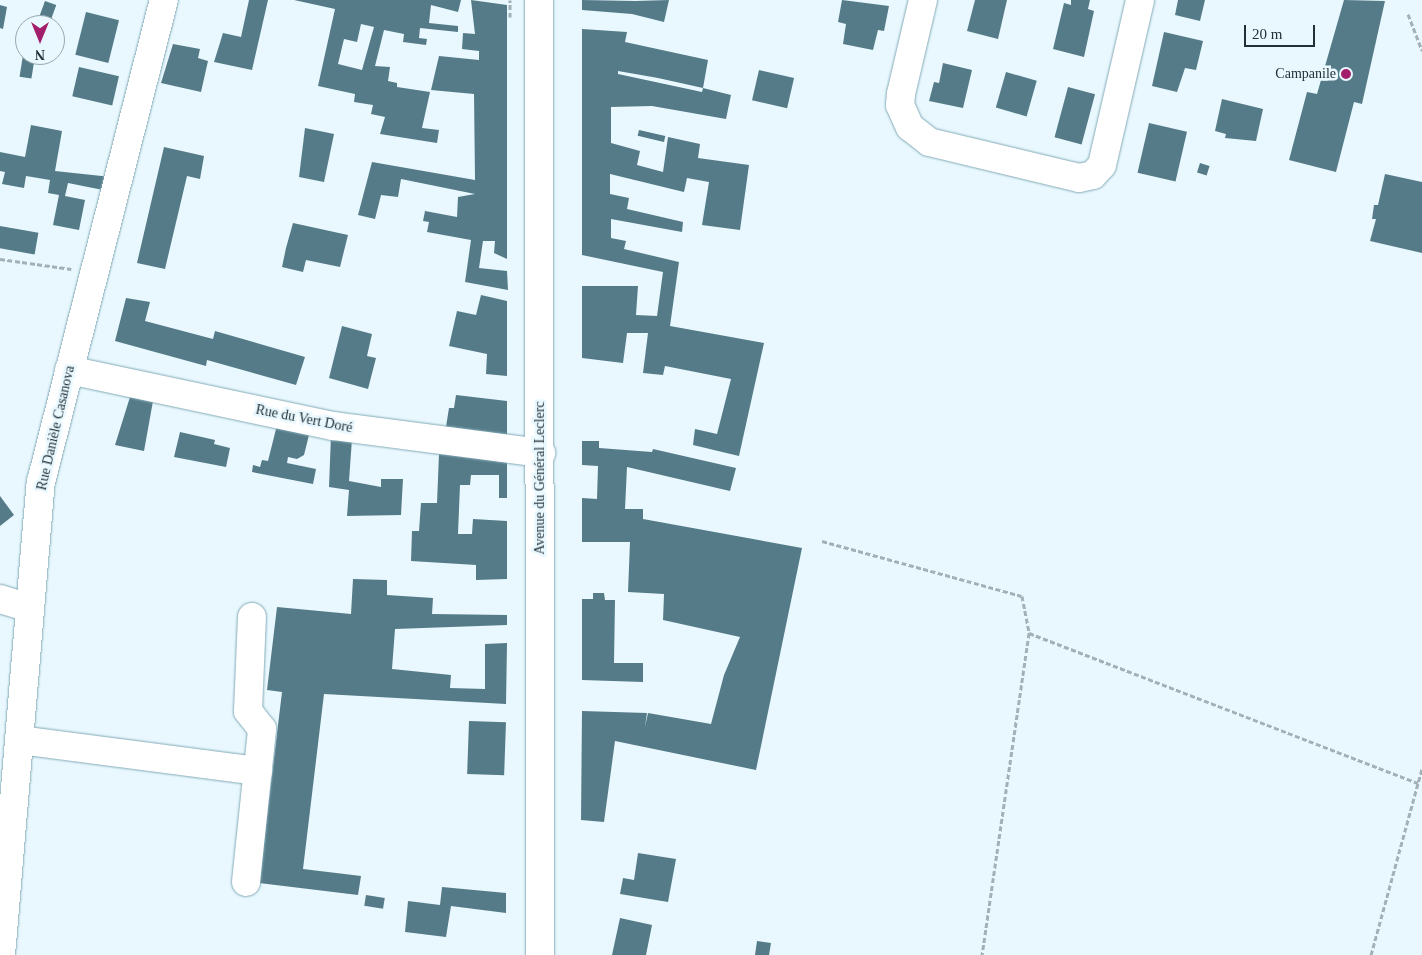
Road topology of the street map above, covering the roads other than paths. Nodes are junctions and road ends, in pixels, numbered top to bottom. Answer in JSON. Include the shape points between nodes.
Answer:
{"nodes":[{"id":1,"x":164,"y":0,"type":"edge"},
{"id":2,"x":538,"y":0,"type":"edge"},
{"id":3,"x":923,"y":0,"type":"edge"},
{"id":4,"x":1140,"y":0,"type":"edge"},
{"id":5,"x":69,"y":370,"type":"junction"},
{"id":6,"x":541,"y":453,"type":"junction"},
{"id":7,"x":0,"y":599,"type":"edge"},
{"id":8,"x":29,"y":608,"type":"junction"},
{"id":9,"x":252,"y":617,"type":"dead end"},
{"id":10,"x":19,"y":740,"type":"junction"},
{"id":11,"x":258,"y":771,"type":"junction"},
{"id":12,"x":246,"y":882,"type":"dead end"},
{"id":13,"x":0,"y":955,"type":"edge"},
{"id":14,"x":540,"y":955,"type":"edge"}],
"edges":[{"from":1,"to":5,"type":"street","name":"Rue Danièle Casanova"},
{"from":2,"to":6,"type":"street","name":"Avenue du Général Leclerc"},
{"from":3,"to":4,"type":"street","via":[[900,105],[919,137],[1079,178],[1093,175],[1102,165]]},
{"from":5,"to":6,"type":"street","name":"Rue du Vert Doré","via":[[333,426]]},
{"from":5,"to":8,"type":"street","name":"Rue Danièle Casanova","via":[[41,482]]},
{"from":6,"to":14,"type":"street","name":"Avenue du Général Leclerc"},
{"from":7,"to":8,"type":"street"},
{"from":8,"to":10,"type":"street","name":"Rue Danièle Casanova"},
{"from":9,"to":11,"type":"street","via":[[248,711],[262,729]]},
{"from":10,"to":11,"type":"street"},
{"from":10,"to":13,"type":"street","name":"Rue Danièle Casanova"},
{"from":11,"to":12,"type":"street"}]}
